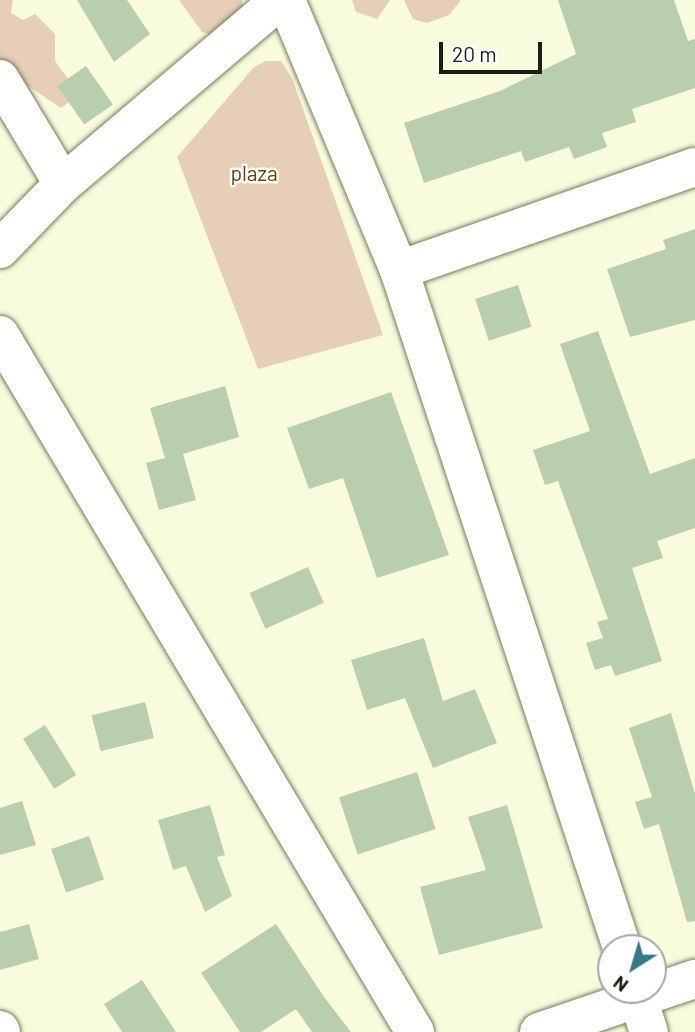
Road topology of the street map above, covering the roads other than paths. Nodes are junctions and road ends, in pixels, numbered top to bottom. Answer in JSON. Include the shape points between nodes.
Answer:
{"nodes":[{"id":1,"x":280,"y":0,"type":"edge"},
{"id":2,"x":286,"y":0,"type":"edge"},
{"id":3,"x":0,"y":79,"type":"edge"},
{"id":4,"x":695,"y":167,"type":"edge"},
{"id":5,"x":63,"y":184,"type":"junction"},
{"id":6,"x":0,"y":249,"type":"edge"},
{"id":7,"x":399,"y":270,"type":"junction"},
{"id":8,"x":0,"y":335,"type":"edge"},
{"id":9,"x":617,"y":934,"type":"edge"},
{"id":10,"x":695,"y":979,"type":"edge"},
{"id":11,"x":641,"y":1007,"type":"edge"},
{"id":12,"x":415,"y":1032,"type":"edge"},
{"id":13,"x":539,"y":1032,"type":"edge"}],
"edges":[{"from":1,"to":5,"type":"street"},
{"from":2,"to":7,"type":"street"},
{"from":3,"to":5,"type":"street"},
{"from":4,"to":7,"type":"street"},
{"from":5,"to":6,"type":"street"},
{"from":7,"to":9,"type":"street"},
{"from":8,"to":12,"type":"street"},
{"from":10,"to":11,"type":"street"},
{"from":11,"to":13,"type":"street"}]}
